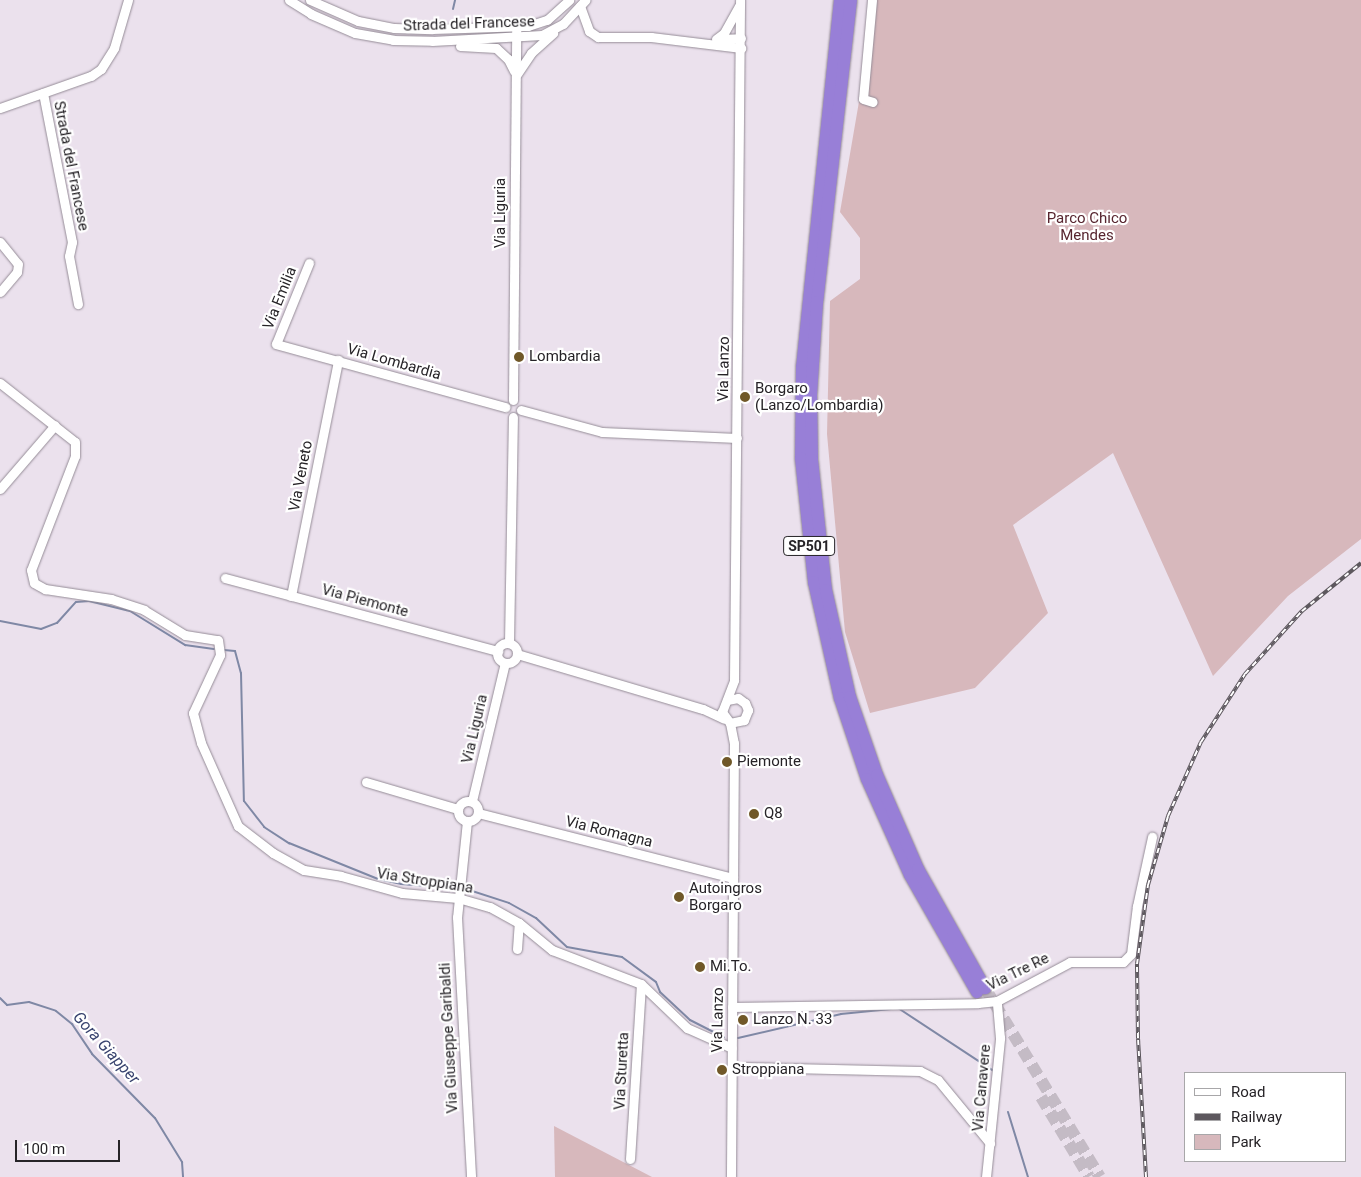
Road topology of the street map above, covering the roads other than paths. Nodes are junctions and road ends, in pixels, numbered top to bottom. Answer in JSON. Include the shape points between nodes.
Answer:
{"nodes":[{"id":1,"x":128,"y":0,"type":"edge"},
{"id":2,"x":288,"y":0,"type":"edge"},
{"id":3,"x":310,"y":0,"type":"edge"},
{"id":4,"x":569,"y":0,"type":"edge"},
{"id":5,"x":840,"y":0,"type":"edge"},
{"id":6,"x":850,"y":0,"type":"edge"},
{"id":7,"x":872,"y":0,"type":"edge"},
{"id":8,"x":740,"y":1,"type":"edge"},
{"id":9,"x":583,"y":3,"type":"edge"},
{"id":10,"x":322,"y":6,"type":"junction"},
{"id":11,"x":317,"y":17,"type":"junction"},
{"id":12,"x":563,"y":24,"type":"junction"},
{"id":13,"x":380,"y":26,"type":"junction"},
{"id":14,"x":516,"y":26,"type":"junction"},
{"id":15,"x":378,"y":38,"type":"junction"},
{"id":16,"x":516,"y":39,"type":"junction"},
{"id":17,"x":716,"y":39,"type":"junction"},
{"id":18,"x":436,"y":41,"type":"junction"},
{"id":19,"x":702,"y":43,"type":"junction"},
{"id":20,"x":741,"y":43,"type":"junction"},
{"id":21,"x":516,"y":76,"type":"junction"},
{"id":22,"x":43,"y":92,"type":"junction"},
{"id":23,"x":873,"y":102,"type":"dead end"},
{"id":24,"x":0,"y":108,"type":"edge"},
{"id":25,"x":0,"y":242,"type":"edge"},
{"id":26,"x":309,"y":264,"type":"dead end"},
{"id":27,"x":0,"y":292,"type":"edge"},
{"id":28,"x":78,"y":304,"type":"dead end"},
{"id":29,"x":276,"y":344,"type":"joint"},
{"id":30,"x":338,"y":360,"type":"junction"},
{"id":31,"x":0,"y":382,"type":"edge"},
{"id":32,"x":514,"y":400,"type":"junction"},
{"id":33,"x":505,"y":407,"type":"junction"},
{"id":34,"x":521,"y":410,"type":"junction"},
{"id":35,"x":512,"y":417,"type":"junction"},
{"id":36,"x":55,"y":424,"type":"junction"},
{"id":37,"x":737,"y":438,"type":"junction"},
{"id":38,"x":0,"y":489,"type":"edge"},
{"id":39,"x":225,"y":578,"type":"dead end"},
{"id":40,"x":291,"y":596,"type":"junction"},
{"id":41,"x":508,"y":644,"type":"junction"},
{"id":42,"x":498,"y":651,"type":"junction"},
{"id":43,"x":517,"y":654,"type":"junction"},
{"id":44,"x":505,"y":663,"type":"junction"},
{"id":45,"x":734,"y":680,"type":"junction"},
{"id":46,"x":742,"y":700,"type":"junction"},
{"id":47,"x":725,"y":702,"type":"junction"},
{"id":48,"x":703,"y":709,"type":"junction"},
{"id":49,"x":727,"y":721,"type":"junction"},
{"id":50,"x":740,"y":723,"type":"junction"},
{"id":51,"x":734,"y":743,"type":"junction"},
{"id":52,"x":366,"y":782,"type":"dead end"},
{"id":53,"x":472,"y":801,"type":"junction"},
{"id":54,"x":458,"y":809,"type":"junction"},
{"id":55,"x":478,"y":814,"type":"junction"},
{"id":56,"x":467,"y":821,"type":"junction"},
{"id":57,"x":1152,"y":836,"type":"dead end"},
{"id":58,"x":733,"y":878,"type":"junction"},
{"id":59,"x":458,"y":898,"type":"junction"},
{"id":60,"x":519,"y":923,"type":"junction"},
{"id":61,"x":517,"y":949,"type":"dead end"},
{"id":62,"x":641,"y":984,"type":"junction"},
{"id":63,"x":998,"y":1001,"type":"junction"},
{"id":64,"x":732,"y":1007,"type":"junction"},
{"id":65,"x":732,"y":1048,"type":"junction"},
{"id":66,"x":745,"y":1067,"type":"dead end"},
{"id":67,"x":990,"y":1143,"type":"junction"},
{"id":68,"x":630,"y":1158,"type":"dead end"},
{"id":69,"x":470,"y":1177,"type":"edge"},
{"id":70,"x":732,"y":1177,"type":"edge"},
{"id":71,"x":986,"y":1177,"type":"edge"}],
"edges":[{"from":1,"to":22,"type":"street","name":"Strada del Francese","via":[[114,48],[105,64],[91,76]]},
{"from":2,"to":11,"type":"street","name":"Strada del Francese"},
{"from":3,"to":10,"type":"street","name":"Strada del Francese"},
{"from":4,"to":14,"type":"street","name":"Strada del Francese","via":[[547,20]]},
{"from":5,"to":6,"type":"highway","number":"SP501","via":[[802,367],[801,458],[813,574],[840,698],[867,779],[910,875],[981,990],[918,869],[877,775],[850,697],[826,590],[812,460],[811,395],[817,302]]},
{"from":7,"to":23,"type":"street","via":[[863,99]]},
{"from":8,"to":17,"type":"street","via":[[728,26]]},
{"from":8,"to":20,"type":"street","name":"Via Lanzo"},
{"from":9,"to":12,"type":"street","name":"Strada del Francese"},
{"from":9,"to":19,"type":"street","name":"Strada del Francese","via":[[589,31],[598,37],[651,37]]},
{"from":10,"to":11,"type":"street"},
{"from":10,"to":13,"type":"street","name":"Strada del Francese"},
{"from":11,"to":15,"type":"street","name":"Strada del Francese","via":[[355,33]]},
{"from":12,"to":16,"type":"street","name":"Strada del Francese","via":[[542,35]]},
{"from":12,"to":21,"type":"street","via":[[531,52]]},
{"from":13,"to":14,"type":"street","name":"Strada del Francese","via":[[432,29]]},
{"from":13,"to":15,"type":"street"},
{"from":14,"to":16,"type":"street","name":"Via Liguria"},
{"from":15,"to":18,"type":"street","name":"Strada del Francese"},
{"from":16,"to":18,"type":"street","name":"Strada del Francese"},
{"from":16,"to":21,"type":"street","name":"Via Liguria"},
{"from":17,"to":19,"type":"street","name":"Strada del Francese"},
{"from":17,"to":20,"type":"street","name":"Strada del Francese"},
{"from":18,"to":21,"type":"street","via":[[456,46],[496,48],[508,59]]},
{"from":19,"to":20,"type":"street","name":"Strada del Francese"},
{"from":20,"to":37,"type":"street","name":"Via Lanzo"},
{"from":21,"to":32,"type":"street","name":"Via Liguria"},
{"from":22,"to":24,"type":"street","name":"Strada del Francese"},
{"from":22,"to":28,"type":"street","name":"Strada del Francese","via":[[72,242],[69,256]]},
{"from":25,"to":27,"type":"street","via":[[18,264],[17,272]]},
{"from":26,"to":29,"type":"street","name":"Via Emilia"},
{"from":29,"to":30,"type":"street","name":"Via Lombardia"},
{"from":30,"to":33,"type":"street","name":"Via Lombardia"},
{"from":30,"to":40,"type":"street","name":"Via Veneto"},
{"from":31,"to":36,"type":"street"},
{"from":32,"to":33,"type":"street"},
{"from":32,"to":34,"type":"street"},
{"from":33,"to":35,"type":"street","via":[[506,413]]},
{"from":34,"to":35,"type":"street"},
{"from":34,"to":37,"type":"street","via":[[602,432]]},
{"from":35,"to":41,"type":"street"},
{"from":36,"to":38,"type":"street"},
{"from":36,"to":59,"type":"street","name":"Via Stroppiana","via":[[75,442],[75,456],[30,576],[37,586],[117,601],[144,610],[185,635],[218,640],[220,655],[193,713],[201,743],[238,826],[273,853],[304,870],[342,876],[402,894]]},
{"from":37,"to":45,"type":"street","name":"Via Lanzo"},
{"from":39,"to":40,"type":"street","name":"Via Piemonte"},
{"from":40,"to":42,"type":"street","name":"Via Piemonte"},
{"from":41,"to":42,"type":"street"},
{"from":41,"to":43,"type":"street"},
{"from":42,"to":44,"type":"street","via":[[498,658]]},
{"from":43,"to":44,"type":"street","via":[[514,660]]},
{"from":43,"to":48,"type":"street"},
{"from":44,"to":53,"type":"street","name":"Via Liguria"},
{"from":45,"to":46,"type":"street","name":"Via Lanzo"},
{"from":45,"to":47,"type":"street","name":"Via Lanzo"},
{"from":46,"to":47,"type":"street"},
{"from":46,"to":50,"type":"street","name":"Via Lanzo","via":[[748,714]]},
{"from":47,"to":48,"type":"street"},
{"from":47,"to":49,"type":"street","name":"Via Lanzo"},
{"from":48,"to":49,"type":"street"},
{"from":49,"to":50,"type":"street"},
{"from":49,"to":51,"type":"street","name":"Via Lanzo"},
{"from":50,"to":51,"type":"street","name":"Via Lanzo"},
{"from":51,"to":58,"type":"street","name":"Via Lanzo"},
{"from":52,"to":54,"type":"street"},
{"from":53,"to":54,"type":"street","via":[[465,801]]},
{"from":53,"to":55,"type":"street","via":[[478,808]]},
{"from":54,"to":56,"type":"street","via":[[461,818]]},
{"from":55,"to":56,"type":"street"},
{"from":55,"to":58,"type":"street","name":"Via Romagna"},
{"from":56,"to":59,"type":"street"},
{"from":57,"to":63,"type":"street","name":"Via Tre Re","via":[[1129,960],[1070,962]]},
{"from":58,"to":64,"type":"street","name":"Via Lanzo"},
{"from":59,"to":60,"type":"street","name":"Via Stroppiana","via":[[490,907]]},
{"from":59,"to":69,"type":"street","name":"Via Giuseppe Garibaldi"},
{"from":60,"to":61,"type":"street"},
{"from":60,"to":62,"type":"street","name":"Via Stroppiana","via":[[552,950]]},
{"from":62,"to":65,"type":"street","name":"Via Stroppiana","via":[[687,1028]]},
{"from":62,"to":68,"type":"street","name":"Via Sturetta"},
{"from":63,"to":64,"type":"street","name":"Via Tre Re"},
{"from":63,"to":67,"type":"street","name":"Via Canavere","via":[[1000,1038]]},
{"from":64,"to":65,"type":"street","name":"Via Lanzo"},
{"from":65,"to":70,"type":"street","name":"Via Lanzo"},
{"from":66,"to":67,"type":"street","via":[[920,1071],[938,1080]]},
{"from":67,"to":71,"type":"street","name":"Via Canavere"}]}
